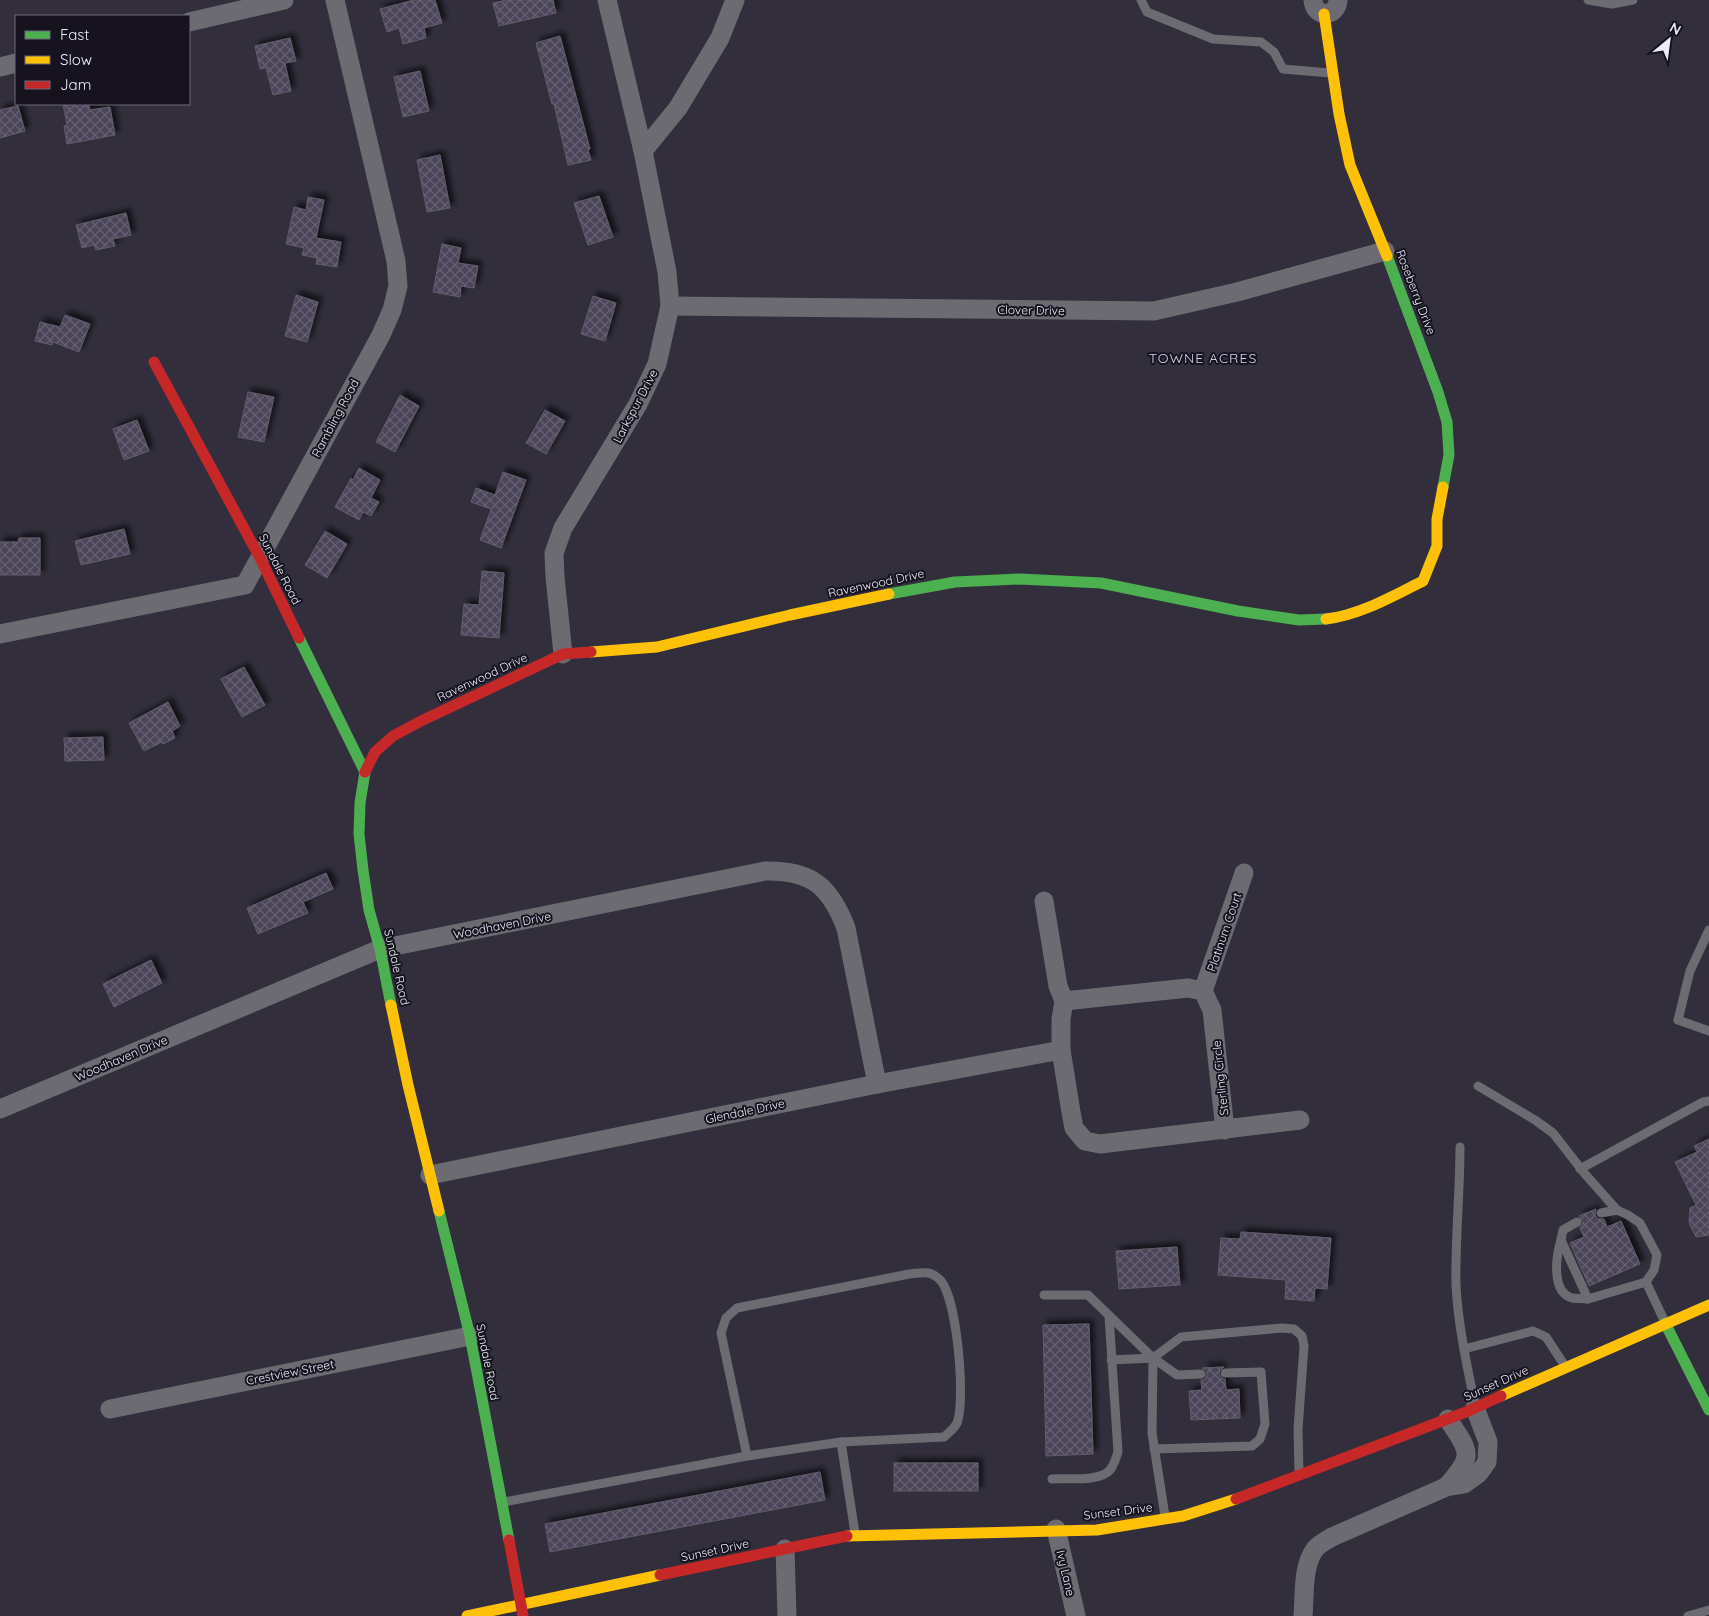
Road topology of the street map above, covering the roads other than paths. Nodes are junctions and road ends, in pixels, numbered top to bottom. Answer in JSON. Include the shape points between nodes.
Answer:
{"nodes":[{"id":1,"x":284,"y":0,"type":"edge"},
{"id":2,"x":335,"y":0,"type":"edge"},
{"id":3,"x":607,"y":0,"type":"edge"},
{"id":4,"x":735,"y":0,"type":"edge"},
{"id":5,"x":1141,"y":0,"type":"edge"},
{"id":6,"x":1588,"y":0,"type":"edge"},
{"id":7,"x":1633,"y":0,"type":"edge"},
{"id":8,"x":1344,"y":1,"type":"edge"},
{"id":9,"x":1319,"y":7,"type":"edge"},
{"id":10,"x":190,"y":22,"type":"edge"},
{"id":11,"x":15,"y":63,"type":"edge"},
{"id":12,"x":0,"y":67,"type":"edge"},
{"id":13,"x":1332,"y":74,"type":"junction"},
{"id":14,"x":643,"y":151,"type":"junction"},
{"id":15,"x":1385,"y":250,"type":"junction"},
{"id":16,"x":670,"y":306,"type":"junction"},
{"id":17,"x":154,"y":362,"type":"dead end"},
{"id":18,"x":260,"y":558,"type":"junction"},
{"id":19,"x":1423,"y":581,"type":"joint"},
{"id":20,"x":0,"y":634,"type":"edge"},
{"id":21,"x":563,"y":654,"type":"junction"},
{"id":22,"x":365,"y":772,"type":"junction"},
{"id":23,"x":1244,"y":873,"type":"dead end"},
{"id":24,"x":1044,"y":901,"type":"dead end"},
{"id":25,"x":1709,"y":930,"type":"edge"},
{"id":26,"x":1707,"y":942,"type":"edge"},
{"id":27,"x":380,"y":949,"type":"junction"},
{"id":28,"x":1203,"y":991,"type":"junction"},
{"id":29,"x":1064,"y":1001,"type":"junction"},
{"id":30,"x":1709,"y":1031,"type":"edge"},
{"id":31,"x":1061,"y":1050,"type":"junction"},
{"id":32,"x":877,"y":1084,"type":"junction"},
{"id":33,"x":1478,"y":1086,"type":"dead end"},
{"id":34,"x":1709,"y":1101,"type":"edge"},
{"id":35,"x":0,"y":1109,"type":"edge"},
{"id":36,"x":1300,"y":1120,"type":"dead end"},
{"id":37,"x":1225,"y":1130,"type":"junction"},
{"id":38,"x":1460,"y":1147,"type":"dead end"},
{"id":39,"x":1580,"y":1169,"type":"junction"},
{"id":40,"x":430,"y":1176,"type":"junction"},
{"id":41,"x":1617,"y":1210,"type":"junction"},
{"id":42,"x":1601,"y":1213,"type":"dead end"},
{"id":43,"x":1577,"y":1222,"type":"dead end"},
{"id":44,"x":1561,"y":1240,"type":"junction"},
{"id":45,"x":1646,"y":1282,"type":"junction"},
{"id":46,"x":1044,"y":1295,"type":"dead end"},
{"id":47,"x":1588,"y":1299,"type":"junction"},
{"id":48,"x":1709,"y":1305,"type":"edge"},
{"id":49,"x":1109,"y":1316,"type":"junction"},
{"id":50,"x":1665,"y":1323,"type":"junction"},
{"id":51,"x":470,"y":1336,"type":"junction"},
{"id":52,"x":1464,"y":1349,"type":"junction"},
{"id":53,"x":1153,"y":1358,"type":"junction"},
{"id":54,"x":1111,"y":1360,"type":"junction"},
{"id":55,"x":1566,"y":1368,"type":"junction"},
{"id":56,"x":1225,"y":1373,"type":"dead end"},
{"id":57,"x":1201,"y":1374,"type":"dead end"},
{"id":58,"x":1475,"y":1408,"type":"junction"},
{"id":59,"x":110,"y":1409,"type":"dead end"},
{"id":60,"x":1709,"y":1410,"type":"edge"},
{"id":61,"x":1448,"y":1419,"type":"junction"},
{"id":62,"x":841,"y":1442,"type":"junction"},
{"id":63,"x":1154,"y":1449,"type":"junction"},
{"id":64,"x":746,"y":1456,"type":"junction"},
{"id":65,"x":1299,"y":1475,"type":"junction"},
{"id":66,"x":1052,"y":1479,"type":"dead end"},
{"id":67,"x":1446,"y":1487,"type":"junction"},
{"id":68,"x":502,"y":1503,"type":"junction"},
{"id":69,"x":1166,"y":1519,"type":"junction"},
{"id":70,"x":1056,"y":1529,"type":"junction"},
{"id":71,"x":856,"y":1535,"type":"junction"},
{"id":72,"x":785,"y":1549,"type":"junction"},
{"id":73,"x":1709,"y":1610,"type":"edge"},
{"id":74,"x":522,"y":1611,"type":"edge"},
{"id":75,"x":467,"y":1616,"type":"edge"},
{"id":76,"x":787,"y":1616,"type":"edge"},
{"id":77,"x":1076,"y":1616,"type":"edge"},
{"id":78,"x":1303,"y":1616,"type":"edge"},
{"id":79,"x":1688,"y":1616,"type":"edge"}],
"edges":[{"from":1,"to":10,"type":"street"},
{"from":2,"to":18,"type":"street","name":"Rambling Road","via":[[390,227],[398,286],[392,310],[380,335]]},
{"from":3,"to":14,"type":"street","name":"Larkspur Drive"},
{"from":4,"to":14,"type":"street","via":[[720,38],[678,108]]},
{"from":5,"to":13,"type":"lane","via":[[1147,12],[1213,39],[1261,42],[1274,52],[1283,69]]},
{"from":6,"to":7,"type":"lane","via":[[1612,4]]},
{"from":8,"to":9,"type":"street","via":[[1332,13]]},
{"from":9,"to":13,"type":"street","name":"Roseberry Drive"},
{"from":11,"to":12,"type":"street"},
{"from":13,"to":15,"type":"street","name":"Roseberry Drive","via":[[1350,164]]},
{"from":14,"to":16,"type":"street","name":"Larkspur Drive","via":[[667,272]]},
{"from":15,"to":16,"type":"street","name":"Clover Drive","via":[[1237,292],[1154,311]]},
{"from":15,"to":19,"type":"street","name":"Roseberry Drive","via":[[1447,422],[1449,455],[1437,519],[1437,546]]},
{"from":16,"to":21,"type":"street","name":"Larkspur Drive","via":[[657,364],[642,396],[563,528],[554,553]]},
{"from":17,"to":18,"type":"street","name":"Sundale Road"},
{"from":18,"to":20,"type":"street","name":"Rambling Road","via":[[245,585]]},
{"from":18,"to":22,"type":"street","name":"Sundale Road"},
{"from":19,"to":21,"type":"street","name":"Ravenwood Drive","via":[[1354,612],[1329,619],[1299,620],[1101,584],[1020,579],[954,582],[897,591],[657,647]]},
{"from":21,"to":22,"type":"street","name":"Ravenwood Drive","via":[[393,736],[375,752]]},
{"from":22,"to":27,"type":"street","name":"Sundale Road","via":[[360,803],[362,861],[369,910]]},
{"from":23,"to":28,"type":"street","name":"Platinum Court"},
{"from":24,"to":29,"type":"street","via":[[1058,986]]},
{"from":25,"to":26,"type":"lane"},
{"from":26,"to":30,"type":"lane","via":[[1690,971],[1678,1020]]},
{"from":27,"to":32,"type":"street","name":"Woodhaven Drive","via":[[765,871],[798,874],[815,882],[830,895],[844,922]]},
{"from":27,"to":35,"type":"street","name":"Woodhaven Drive"},
{"from":27,"to":40,"type":"street","name":"Sundale Road"},
{"from":28,"to":29,"type":"street","via":[[1188,988]]},
{"from":28,"to":37,"type":"street","name":"Sterling Circle","via":[[1212,1010]]},
{"from":29,"to":31,"type":"street","name":"Sterling Circle"},
{"from":31,"to":32,"type":"street","name":"Glendale Drive"},
{"from":31,"to":37,"type":"street","name":"Sterling Circle","via":[[1074,1128],[1085,1141],[1100,1144]]},
{"from":32,"to":40,"type":"street","name":"Glendale Drive"},
{"from":33,"to":39,"type":"lane","via":[[1553,1133]]},
{"from":34,"to":39,"type":"lane"},
{"from":36,"to":37,"type":"street"},
{"from":38,"to":52,"type":"lane","via":[[1456,1286]]},
{"from":39,"to":41,"type":"lane"},
{"from":40,"to":51,"type":"street","name":"Sundale Road"},
{"from":41,"to":42,"type":"lane"},
{"from":41,"to":45,"type":"lane","via":[[1640,1223],[1657,1255],[1654,1270]]},
{"from":43,"to":44,"type":"lane","via":[[1563,1230]]},
{"from":44,"to":47,"type":"lane"},
{"from":44,"to":47,"type":"lane","via":[[1556,1261],[1559,1284],[1571,1298]]},
{"from":45,"to":47,"type":"lane"},
{"from":45,"to":50,"type":"lane"},
{"from":46,"to":49,"type":"lane","via":[[1088,1295]]},
{"from":48,"to":50,"type":"street","name":"Sunset Drive"},
{"from":49,"to":53,"type":"lane"},
{"from":49,"to":54,"type":"lane"},
{"from":50,"to":55,"type":"street","name":"Sunset Drive"},
{"from":50,"to":60,"type":"street"},
{"from":51,"to":59,"type":"street","name":"Crestview Street"},
{"from":51,"to":68,"type":"street","name":"Sundale Road"},
{"from":52,"to":55,"type":"lane","via":[[1533,1331],[1546,1337]]},
{"from":52,"to":58,"type":"lane"},
{"from":53,"to":54,"type":"lane"},
{"from":53,"to":57,"type":"lane","via":[[1177,1375]]},
{"from":53,"to":63,"type":"lane"},
{"from":53,"to":65,"type":"lane","via":[[1181,1337],[1294,1329],[1302,1336],[1304,1346],[1298,1429]]},
{"from":54,"to":66,"type":"lane","via":[[1118,1452],[1114,1464],[1109,1472],[1098,1478]]},
{"from":55,"to":58,"type":"street","name":"Sunset Drive"},
{"from":56,"to":63,"type":"lane","via":[[1261,1372],[1265,1424],[1260,1439],[1252,1446]]},
{"from":58,"to":61,"type":"street","name":"Sunset Drive"},
{"from":58,"to":67,"type":"street","via":[[1488,1442],[1486,1462],[1479,1474],[1464,1484]]},
{"from":61,"to":65,"type":"street","name":"Sunset Drive"},
{"from":61,"to":67,"type":"street","via":[[1466,1447],[1467,1455],[1458,1474]]},
{"from":62,"to":64,"type":"lane"},
{"from":62,"to":64,"type":"lane","via":[[944,1437],[957,1424],[962,1400],[958,1340],[948,1293],[940,1279],[928,1272],[737,1308],[726,1318],[722,1333]]},
{"from":62,"to":71,"type":"lane"},
{"from":63,"to":69,"type":"lane"},
{"from":64,"to":68,"type":"lane"},
{"from":65,"to":69,"type":"street","name":"Sunset Drive","via":[[1217,1506]]},
{"from":67,"to":78,"type":"street","via":[[1316,1547],[1306,1576]]},
{"from":68,"to":74,"type":"street","name":"Sundale Road"},
{"from":69,"to":70,"type":"street","name":"Sunset Drive","via":[[1097,1530]]},
{"from":70,"to":71,"type":"street","name":"Sunset Drive"},
{"from":70,"to":77,"type":"street","name":"Ivy Lane"},
{"from":71,"to":72,"type":"street","name":"Sunset Drive"},
{"from":72,"to":74,"type":"street","name":"Sunset Drive"},
{"from":72,"to":76,"type":"street"},
{"from":73,"to":79,"type":"lane"},
{"from":74,"to":75,"type":"street","name":"Sunset Drive"}]}
